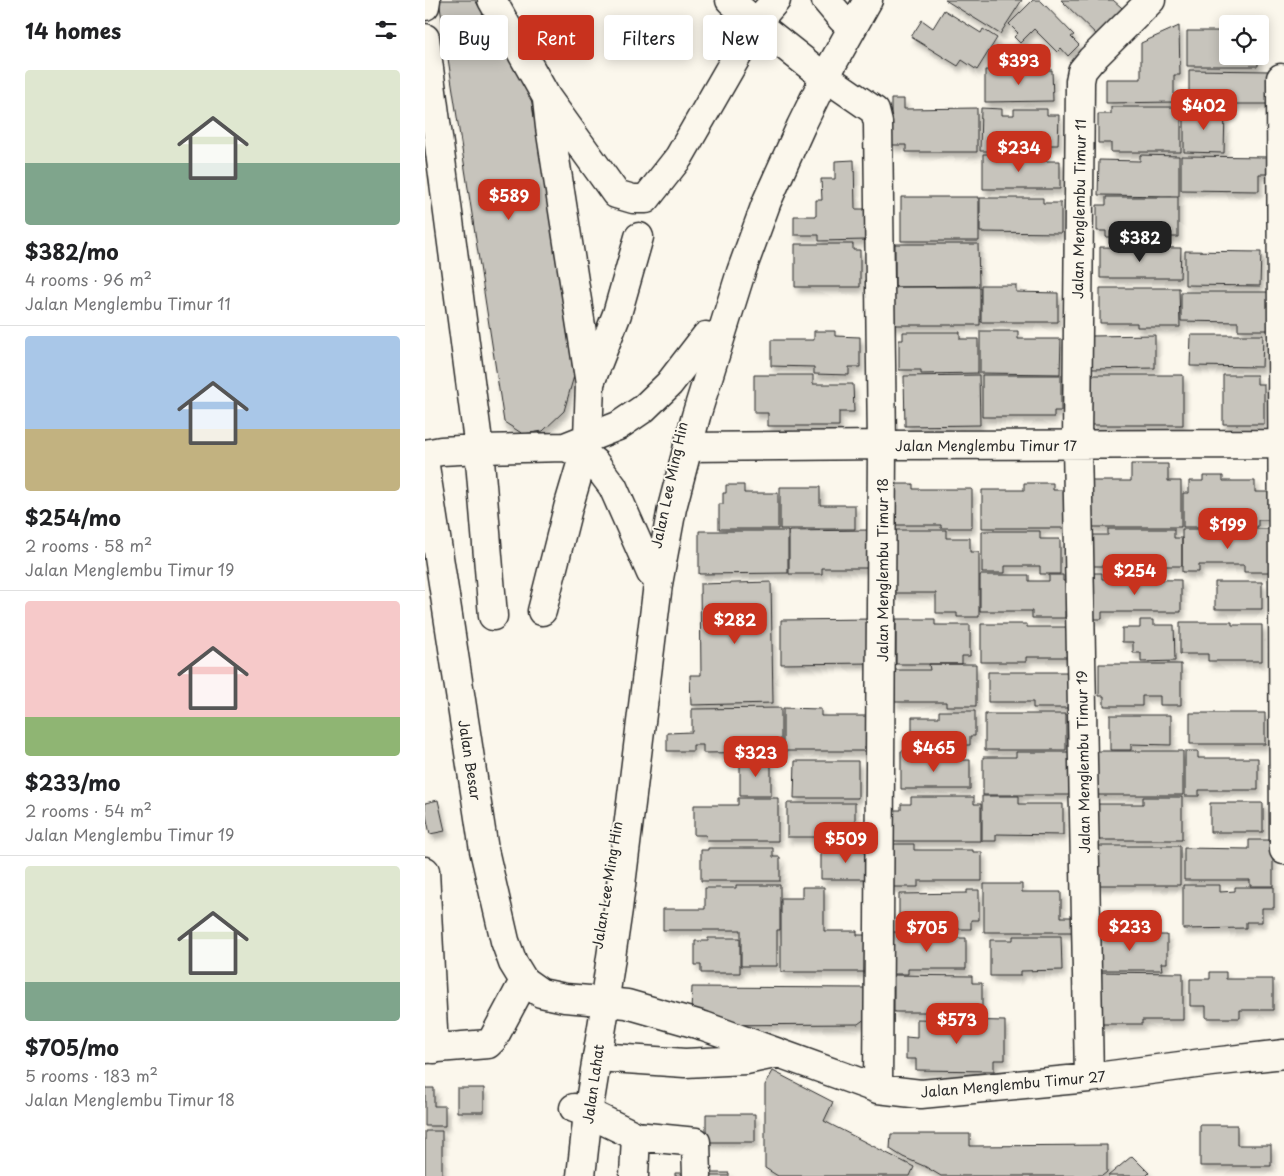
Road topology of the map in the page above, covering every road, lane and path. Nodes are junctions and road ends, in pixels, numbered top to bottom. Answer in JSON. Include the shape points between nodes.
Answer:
{"nodes":[{"id":1,"x":425,"y":0,"type":"edge"},
{"id":2,"x":492,"y":0,"type":"edge"},
{"id":3,"x":730,"y":0,"type":"edge"},
{"id":4,"x":776,"y":0,"type":"edge"},
{"id":5,"x":868,"y":0,"type":"edge"},
{"id":6,"x":1151,"y":0,"type":"edge"},
{"id":7,"x":425,"y":6,"type":"edge"},
{"id":8,"x":840,"y":6,"type":"edge"},
{"id":9,"x":747,"y":15,"type":"edge"},
{"id":10,"x":763,"y":15,"type":"edge"},
{"id":11,"x":425,"y":38,"type":"edge"},
{"id":12,"x":777,"y":39,"type":"edge"},
{"id":13,"x":735,"y":60,"type":"edge"},
{"id":14,"x":820,"y":73,"type":"junction"},
{"id":15,"x":1281,"y":78,"type":"dead end"},
{"id":16,"x":547,"y":98,"type":"junction"},
{"id":17,"x":639,"y":237,"type":"dead end"},
{"id":18,"x":706,"y":336,"type":"junction"},
{"id":19,"x":589,"y":384,"type":"junction"},
{"id":20,"x":1283,"y":444,"type":"edge"},
{"id":21,"x":882,"y":445,"type":"junction"},
{"id":22,"x":1077,"y":445,"type":"junction"},
{"id":23,"x":579,"y":446,"type":"junction"},
{"id":24,"x":688,"y":447,"type":"junction"},
{"id":25,"x":479,"y":449,"type":"junction"},
{"id":26,"x":425,"y":454,"type":"edge"},
{"id":27,"x":425,"y":466,"type":"edge"},
{"id":28,"x":651,"y":573,"type":"junction"},
{"id":29,"x":542,"y":611,"type":"dead end"},
{"id":30,"x":493,"y":616,"type":"dead end"},
{"id":31,"x":1284,"y":850,"type":"edge"},
{"id":32,"x":425,"y":871,"type":"edge"},
{"id":33,"x":524,"y":981,"type":"junction"},
{"id":34,"x":601,"y":1001,"type":"junction"},
{"id":35,"x":704,"y":1026,"type":"junction"},
{"id":36,"x":430,"y":1049,"type":"edge"},
{"id":37,"x":779,"y":1053,"type":"junction"},
{"id":38,"x":1284,"y":1054,"type":"edge"},
{"id":39,"x":597,"y":1057,"type":"junction"},
{"id":40,"x":685,"y":1063,"type":"junction"},
{"id":41,"x":1089,"y":1078,"type":"junction"},
{"id":42,"x":879,"y":1089,"type":"junction"},
{"id":43,"x":581,"y":1110,"type":"junction"},
{"id":44,"x":636,"y":1136,"type":"junction"},
{"id":45,"x":563,"y":1176,"type":"edge"},
{"id":46,"x":581,"y":1176,"type":"edge"},
{"id":47,"x":634,"y":1176,"type":"edge"},
{"id":48,"x":697,"y":1176,"type":"edge"}],
"edges":[{"from":1,"to":7,"type":"street"},
{"from":2,"to":16,"type":"street"},
{"from":3,"to":9,"type":"street","name":"Jalan Menglembu Timur 18"},
{"from":4,"to":10,"type":"street"},
{"from":5,"to":14,"type":"street","name":"Jalan Lee Ming Hin"},
{"from":6,"to":22,"type":"street","name":"Jalan Menglembu Timur 11","via":[[1091,60],[1082,71],[1080,81]]},
{"from":8,"to":14,"type":"street","name":"Jalan Lee Ming Hin"},
{"from":11,"to":25,"type":"street"},
{"from":12,"to":14,"type":"street","name":"Jalan Menglembu Timur 18"},
{"from":13,"to":16,"type":"street","via":[[679,157],[646,199],[616,194]]},
{"from":14,"to":18,"type":"street","name":"Jalan Lee Ming Hin","via":[[778,143],[722,285]]},
{"from":14,"to":21,"type":"street","name":"Jalan Menglembu Timur 18","via":[[875,111],[879,123]]},
{"from":14,"to":24,"type":"street","name":"Jalan Lee Ming Hin","via":[[767,201]]},
{"from":15,"to":20,"type":"street"},
{"from":16,"to":19,"type":"street"},
{"from":17,"to":19,"type":"street","via":[[617,314]]},
{"from":18,"to":23,"type":"street","via":[[669,384],[643,409]]},
{"from":18,"to":28,"type":"street","name":"Jalan Lee Ming Hin","via":[[674,446]]},
{"from":19,"to":23,"type":"street"},
{"from":20,"to":22,"type":"street","name":"Jalan Menglembu Timur 17"},
{"from":20,"to":31,"type":"street"},
{"from":21,"to":22,"type":"street","name":"Jalan Menglembu Timur 17"},
{"from":21,"to":24,"type":"street","name":"Jalan Menglembu Timur 17"},
{"from":21,"to":42,"type":"street","name":"Jalan Menglembu Timur 18"},
{"from":22,"to":41,"type":"street","name":"Jalan Menglembu Timur 19"},
{"from":23,"to":25,"type":"street"},
{"from":23,"to":28,"type":"street","via":[[613,487]]},
{"from":23,"to":29,"type":"street","via":[[568,508]]},
{"from":24,"to":34,"type":"street","name":"Jalan Lee Ming Hin","via":[[672,508],[658,584],[618,909]]},
{"from":25,"to":26,"type":"street"},
{"from":25,"to":30,"type":"street"},
{"from":27,"to":33,"type":"street","name":"Jalan Besar","via":[[484,850],[505,941]]},
{"from":28,"to":34,"type":"street","name":"Jalan Lee Ming Hin","via":[[615,835]]},
{"from":32,"to":36,"type":"street"},
{"from":33,"to":34,"type":"street","name":"Jalan Besar","via":[[541,993]]},
{"from":33,"to":36,"type":"street","via":[[488,1044]]},
{"from":34,"to":35,"type":"street","name":"Jalan Menglembu Timur 27","via":[[627,1004]]},
{"from":34,"to":39,"type":"street","name":"Jalan Lahat"},
{"from":34,"to":43,"type":"street","name":"Jalan Lahat"},
{"from":35,"to":37,"type":"street","name":"Jalan Menglembu Timur 27"},
{"from":35,"to":40,"type":"street"},
{"from":37,"to":40,"type":"street","via":[[746,1060]]},
{"from":37,"to":42,"type":"street","name":"Jalan Menglembu Timur 27"},
{"from":38,"to":41,"type":"street","name":"Jalan Menglembu Timur 27"},
{"from":39,"to":40,"type":"street"},
{"from":39,"to":43,"type":"street","name":"Jalan Lahat"},
{"from":41,"to":42,"type":"street","name":"Jalan Menglembu Timur 27","via":[[921,1094]]},
{"from":43,"to":44,"type":"street"},
{"from":43,"to":45,"type":"street","name":"Jalan Lahat"},
{"from":43,"to":46,"type":"street","name":"Jalan Lahat"},
{"from":44,"to":47,"type":"street"},
{"from":44,"to":48,"type":"street","via":[[696,1142]]}]}
